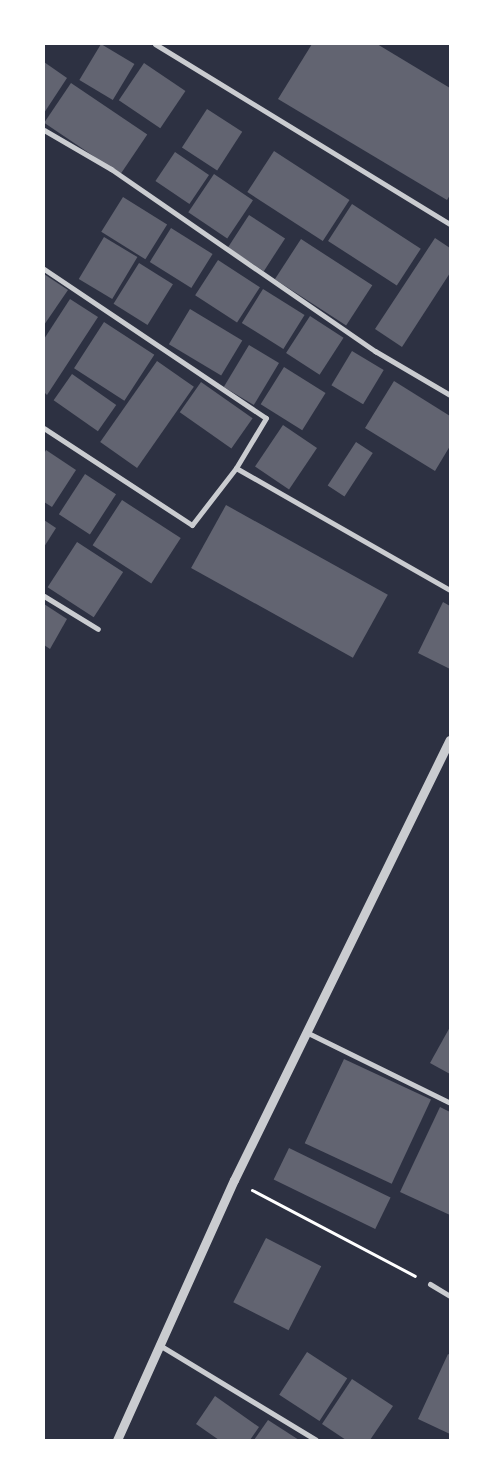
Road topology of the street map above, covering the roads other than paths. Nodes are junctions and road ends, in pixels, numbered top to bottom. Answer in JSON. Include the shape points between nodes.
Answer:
{"nodes":[{"id":1,"x":156,"y":44,"type":"edge"},
{"id":2,"x":44,"y":130,"type":"edge"},
{"id":3,"x":450,"y":224,"type":"edge"},
{"id":4,"x":44,"y":269,"type":"edge"},
{"id":5,"x":450,"y":395,"type":"edge"},
{"id":6,"x":44,"y":428,"type":"edge"},
{"id":7,"x":236,"y":468,"type":"junction"},
{"id":8,"x":450,"y":590,"type":"edge"},
{"id":9,"x":44,"y":596,"type":"edge"},
{"id":10,"x":98,"y":629,"type":"dead end"},
{"id":11,"x":450,"y":740,"type":"edge"},
{"id":12,"x":306,"y":1032,"type":"junction"},
{"id":13,"x":450,"y":1103,"type":"edge"},
{"id":14,"x":430,"y":1284,"type":"road end"},
{"id":15,"x":450,"y":1296,"type":"edge"},
{"id":16,"x":161,"y":1346,"type":"junction"},
{"id":17,"x":117,"y":1440,"type":"edge"},
{"id":18,"x":316,"y":1440,"type":"edge"}],
"edges":[{"from":1,"to":3,"type":"street"},
{"from":2,"to":5,"type":"street","via":[[111,169],[375,351]]},
{"from":4,"to":7,"type":"street","via":[[266,418]]},
{"from":6,"to":7,"type":"street","via":[[192,525]]},
{"from":7,"to":8,"type":"street"},
{"from":9,"to":10,"type":"street"},
{"from":11,"to":12,"type":"street"},
{"from":12,"to":13,"type":"street"},
{"from":12,"to":16,"type":"street","via":[[234,1180]]},
{"from":14,"to":15,"type":"street"},
{"from":16,"to":17,"type":"street"},
{"from":16,"to":18,"type":"street"}]}
